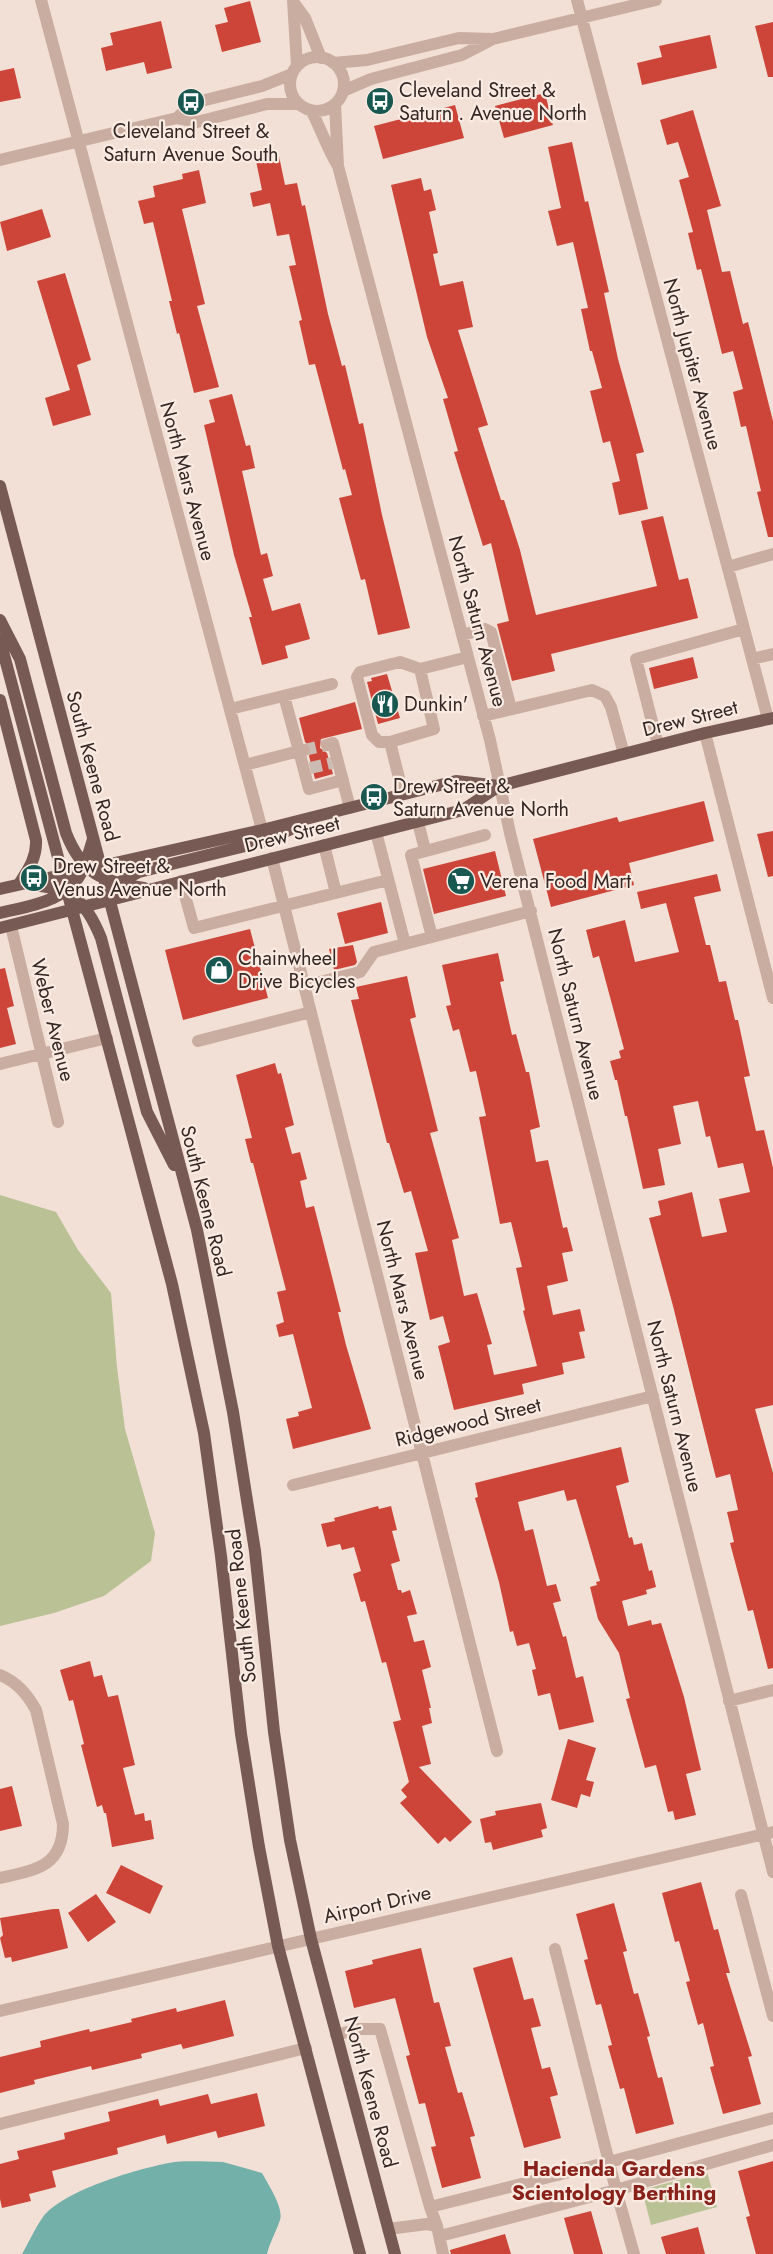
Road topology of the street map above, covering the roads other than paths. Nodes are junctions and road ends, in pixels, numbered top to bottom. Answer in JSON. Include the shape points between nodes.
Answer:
{"nodes":[{"id":1,"x":41,"y":0,"type":"edge"},
{"id":2,"x":577,"y":0,"type":"edge"},
{"id":3,"x":656,"y":0,"type":"edge"},
{"id":4,"x":294,"y":1,"type":"edge"},
{"id":5,"x":582,"y":18,"type":"junction"},
{"id":6,"x":492,"y":39,"type":"junction"},
{"id":7,"x":327,"y":60,"type":"junction"},
{"id":8,"x":294,"y":70,"type":"junction"},
{"id":9,"x":343,"y":91,"type":"junction"},
{"id":10,"x":299,"y":104,"type":"junction"},
{"id":11,"x":335,"y":104,"type":"junction"},
{"id":12,"x":311,"y":110,"type":"junction"},
{"id":13,"x":177,"y":118,"type":"junction"},
{"id":14,"x":78,"y":141,"type":"junction"},
{"id":15,"x":0,"y":160,"type":"edge"},
{"id":16,"x":338,"y":166,"type":"junction"},
{"id":17,"x":0,"y":486,"type":"edge"},
{"id":18,"x":773,"y":554,"type":"edge"},
{"id":19,"x":728,"y":567,"type":"junction"},
{"id":20,"x":0,"y":620,"type":"edge"},
{"id":21,"x":744,"y":629,"type":"junction"},
{"id":22,"x":462,"y":635,"type":"junction"},
{"id":23,"x":0,"y":640,"type":"edge"},
{"id":24,"x":773,"y":654,"type":"edge"},
{"id":25,"x":468,"y":657,"type":"junction"},
{"id":26,"x":752,"y":659,"type":"junction"},
{"id":27,"x":420,"y":669,"type":"junction"},
{"id":28,"x":332,"y":684,"type":"dead end"},
{"id":29,"x":284,"y":696,"type":"junction"},
{"id":30,"x":0,"y":700,"type":"edge"},
{"id":31,"x":511,"y":709,"type":"junction"},
{"id":32,"x":230,"y":710,"type":"junction"},
{"id":33,"x":483,"y":716,"type":"junction"},
{"id":34,"x":771,"y":718,"type":"edge"},
{"id":35,"x":705,"y":732,"type":"junction"},
{"id":36,"x":390,"y":742,"type":"junction"},
{"id":37,"x":327,"y":744,"type":"dead end"},
{"id":38,"x":658,"y":745,"type":"junction"},
{"id":39,"x":301,"y":751,"type":"junction"},
{"id":40,"x":624,"y":754,"type":"junction"},
{"id":41,"x":245,"y":765,"type":"junction"},
{"id":42,"x":343,"y":780,"type":"junction"},
{"id":43,"x":500,"y":786,"type":"junction"},
{"id":44,"x":403,"y":794,"type":"junction"},
{"id":45,"x":350,"y":808,"type":"junction"},
{"id":46,"x":318,"y":816,"type":"junction"},
{"id":47,"x":418,"y":822,"type":"junction"},
{"id":48,"x":262,"y":830,"type":"junction"},
{"id":49,"x":376,"y":832,"type":"junction"},
{"id":50,"x":485,"y":835,"type":"dead end"},
{"id":51,"x":324,"y":845,"type":"junction"},
{"id":52,"x":425,"y":850,"type":"junction"},
{"id":53,"x":272,"y":858,"type":"junction"},
{"id":54,"x":63,"y":874,"type":"junction"},
{"id":55,"x":99,"y":878,"type":"junction"},
{"id":56,"x":388,"y":880,"type":"junction"},
{"id":57,"x":181,"y":882,"type":"junction"},
{"id":58,"x":19,"y":884,"type":"junction"},
{"id":59,"x":0,"y":888,"type":"edge"},
{"id":60,"x":151,"y":889,"type":"junction"},
{"id":61,"x":66,"y":891,"type":"junction"},
{"id":62,"x":336,"y":893,"type":"junction"},
{"id":63,"x":284,"y":906,"type":"junction"},
{"id":64,"x":86,"y":909,"type":"junction"},
{"id":65,"x":531,"y":911,"type":"junction"},
{"id":66,"x":0,"y":913,"type":"edge"},
{"id":67,"x":5,"y":927,"type":"edge"},
{"id":68,"x":432,"y":937,"type":"junction"},
{"id":69,"x":404,"y":944,"type":"junction"},
{"id":70,"x":83,"y":946,"type":"junction"},
{"id":71,"x":304,"y":986,"type":"junction"},
{"id":72,"x":773,"y":998,"type":"edge"},
{"id":73,"x":311,"y":1012,"type":"junction"},
{"id":74,"x":107,"y":1038,"type":"junction"},
{"id":75,"x":198,"y":1041,"type":"dead end"},
{"id":76,"x":42,"y":1055,"type":"junction"},
{"id":77,"x":0,"y":1064,"type":"edge"},
{"id":78,"x":58,"y":1122,"type":"dead end"},
{"id":79,"x":185,"y":1187,"type":"junction"},
{"id":80,"x":653,"y":1396,"type":"junction"},
{"id":81,"x":422,"y":1453,"type":"junction"},
{"id":82,"x":293,"y":1484,"type":"dead end"},
{"id":83,"x":0,"y":1675,"type":"edge"},
{"id":84,"x":773,"y":1690,"type":"edge"},
{"id":85,"x":729,"y":1701,"type":"junction"},
{"id":86,"x":497,"y":1751,"type":"dead end"},
{"id":87,"x":768,"y":1833,"type":"edge"},
{"id":88,"x":773,"y":1872,"type":"edge"},
{"id":89,"x":0,"y":1878,"type":"edge"},
{"id":90,"x":741,"y":1895,"type":"dead end"},
{"id":91,"x":310,"y":1939,"type":"junction"},
{"id":92,"x":278,"y":1946,"type":"junction"},
{"id":93,"x":555,"y":1949,"type":"dead end"},
{"id":94,"x":0,"y":2011,"type":"edge"},
{"id":95,"x":773,"y":2016,"type":"edge"},
{"id":96,"x":336,"y":2035,"type":"junction"},
{"id":97,"x":306,"y":2048,"type":"junction"},
{"id":98,"x":773,"y":2118,"type":"edge"},
{"id":99,"x":0,"y":2124,"type":"edge"},
{"id":100,"x":773,"y":2145,"type":"edge"},
{"id":101,"x":609,"y":2162,"type":"junction"},
{"id":102,"x":616,"y":2190,"type":"junction"},
{"id":103,"x":430,"y":2207,"type":"junction"},
{"id":104,"x":388,"y":2229,"type":"junction"},
{"id":105,"x":438,"y":2231,"type":"junction"},
{"id":106,"x":360,"y":2254,"type":"edge"},
{"id":107,"x":395,"y":2254,"type":"edge"},
{"id":108,"x":444,"y":2254,"type":"edge"},
{"id":109,"x":634,"y":2254,"type":"edge"}],
"edges":[{"from":1,"to":14,"type":"street","name":"North Mars Avenue"},
{"from":2,"to":5,"type":"street","name":"North Jupiter Avenue"},
{"from":3,"to":5,"type":"street"},
{"from":4,"to":7,"type":"street"},
{"from":4,"to":8,"type":"street"},
{"from":5,"to":6,"type":"street"},
{"from":5,"to":19,"type":"street","name":"North Jupiter Avenue"},
{"from":6,"to":7,"type":"street","via":[[459,38],[367,60]]},
{"from":6,"to":9,"type":"street","via":[[462,55],[371,79]]},
{"from":7,"to":8,"type":"street","via":[[312,58]]},
{"from":7,"to":9,"type":"street","via":[[342,75]]},
{"from":8,"to":10,"type":"street","via":[[291,90]]},
{"from":8,"to":13,"type":"street","via":[[262,86],[193,103]]},
{"from":9,"to":11,"type":"street"},
{"from":10,"to":12,"type":"street"},
{"from":10,"to":13,"type":"street","via":[[267,104],[197,122]]},
{"from":11,"to":12,"type":"street","via":[[319,111]]},
{"from":11,"to":16,"type":"street","name":"North Saturn Avenue"},
{"from":12,"to":16,"type":"street","name":"North Saturn Avenue","via":[[326,147]]},
{"from":13,"to":14,"type":"street"},
{"from":14,"to":15,"type":"street"},
{"from":14,"to":32,"type":"street","name":"North Mars Avenue"},
{"from":16,"to":22,"type":"street","name":"North Saturn Avenue"},
{"from":17,"to":55,"type":"main road","name":"South Keene Road","via":[[93,839]]},
{"from":18,"to":19,"type":"street"},
{"from":19,"to":21,"type":"street","name":"North Jupiter Avenue"},
{"from":20,"to":55,"type":"main road","via":[[20,659],[66,833],[73,851]]},
{"from":21,"to":26,"type":"street","name":"North Jupiter Avenue"},
{"from":21,"to":38,"type":"street","via":[[636,659]]},
{"from":22,"to":25,"type":"street","name":"North Saturn Avenue"},
{"from":22,"to":31,"type":"street","via":[[485,629],[491,632]]},
{"from":23,"to":54,"type":"main road","name":"South Keene Road"},
{"from":24,"to":26,"type":"street"},
{"from":25,"to":27,"type":"street"},
{"from":25,"to":33,"type":"street","name":"North Saturn Avenue"},
{"from":26,"to":34,"type":"street","name":"North Jupiter Avenue"},
{"from":27,"to":36,"type":"street","via":[[434,730]]},
{"from":27,"to":36,"type":"street","via":[[400,662],[360,672],[357,677],[372,735],[379,742]]},
{"from":28,"to":29,"type":"street"},
{"from":29,"to":32,"type":"street"},
{"from":29,"to":39,"type":"street"},
{"from":30,"to":58,"type":"main road","via":[[36,840],[32,864]]},
{"from":31,"to":33,"type":"street"},
{"from":31,"to":40,"type":"street","via":[[592,690],[604,696],[611,707]]},
{"from":32,"to":41,"type":"street","name":"North Mars Avenue"},
{"from":33,"to":43,"type":"street","name":"North Saturn Avenue"},
{"from":34,"to":35,"type":"main road","name":"Drew Street"},
{"from":35,"to":38,"type":"main road","name":"Drew Street"},
{"from":35,"to":72,"type":"street"},
{"from":36,"to":44,"type":"street"},
{"from":37,"to":42,"type":"street","via":[[333,743],[335,762]]},
{"from":38,"to":40,"type":"main road","name":"Drew Street"},
{"from":39,"to":41,"type":"street"},
{"from":39,"to":42,"type":"street","via":[[309,789]]},
{"from":40,"to":43,"type":"main road","name":"Drew Street"},
{"from":41,"to":48,"type":"street","name":"North Mars Avenue"},
{"from":42,"to":45,"type":"street"},
{"from":43,"to":44,"type":"main road","name":"Drew Street","via":[[456,781]]},
{"from":43,"to":47,"type":"main road","name":"Drew Street","via":[[463,810]]},
{"from":43,"to":65,"type":"street","name":"North Saturn Avenue"},
{"from":44,"to":45,"type":"main road","name":"Drew Street"},
{"from":45,"to":46,"type":"main road","name":"Drew Street"},
{"from":46,"to":48,"type":"main road","name":"Drew Street"},
{"from":46,"to":55,"type":"main road","via":[[265,841],[139,872]]},
{"from":47,"to":49,"type":"main road","name":"Drew Street"},
{"from":47,"to":52,"type":"street"},
{"from":48,"to":55,"type":"main road","name":"Drew Street"},
{"from":49,"to":51,"type":"main road","name":"Drew Street"},
{"from":49,"to":56,"type":"street"},
{"from":50,"to":52,"type":"street"},
{"from":51,"to":53,"type":"main road","name":"Drew Street"},
{"from":51,"to":62,"type":"street"},
{"from":52,"to":68,"type":"street","via":[[412,853],[410,857]]},
{"from":53,"to":57,"type":"main road","name":"Drew Street"},
{"from":53,"to":63,"type":"street","name":"North Mars Avenue"},
{"from":54,"to":55,"type":"main road","name":"Drew Street"},
{"from":54,"to":58,"type":"main road","name":"Drew Street"},
{"from":54,"to":61,"type":"main road","name":"South Keene Road"},
{"from":55,"to":60,"type":"main road","name":"Drew Street"},
{"from":55,"to":60,"type":"main road"},
{"from":55,"to":61,"type":"main road"},
{"from":55,"to":64,"type":"main road","name":"Drew Street"},
{"from":55,"to":79,"type":"main road","name":"South Keene Road"},
{"from":56,"to":62,"type":"street"},
{"from":56,"to":69,"type":"street"},
{"from":57,"to":60,"type":"main road","name":"Drew Street"},
{"from":57,"to":63,"type":"street","via":[[194,928]]},
{"from":58,"to":59,"type":"main road","name":"Drew Street"},
{"from":58,"to":61,"type":"main road"},
{"from":61,"to":64,"type":"main road","name":"South Keene Road"},
{"from":61,"to":66,"type":"main road","via":[[52,899]]},
{"from":62,"to":63,"type":"street"},
{"from":63,"to":71,"type":"street","name":"North Mars Avenue"},
{"from":64,"to":67,"type":"main road","name":"Drew Street"},
{"from":64,"to":70,"type":"main road","name":"South Keene Road"},
{"from":64,"to":70,"type":"main road"},
{"from":64,"to":79,"type":"main road","via":[[101,938],[147,1112]]},
{"from":65,"to":68,"type":"street"},
{"from":65,"to":80,"type":"street","name":"North Saturn Avenue"},
{"from":67,"to":76,"type":"street","name":"Weber Avenue"},
{"from":68,"to":69,"type":"street"},
{"from":69,"to":71,"type":"street","via":[[374,952],[360,972]]},
{"from":70,"to":74,"type":"main road","name":"South Keene Road"},
{"from":71,"to":73,"type":"street","name":"North Mars Avenue"},
{"from":73,"to":75,"type":"street"},
{"from":73,"to":81,"type":"street","name":"North Mars Avenue"},
{"from":74,"to":76,"type":"street"},
{"from":74,"to":92,"type":"main road","name":"South Keene Road","via":[[172,1284],[204,1433],[241,1734]]},
{"from":76,"to":77,"type":"street"},
{"from":76,"to":78,"type":"street","name":"Weber Avenue"},
{"from":79,"to":91,"type":"main road","name":"South Keene Road","via":[[197,1230],[233,1412],[255,1551],[274,1732],[290,1840]]},
{"from":80,"to":81,"type":"street","name":"Ridgewood Street"},
{"from":80,"to":85,"type":"street","name":"North Saturn Avenue"},
{"from":81,"to":82,"type":"street","name":"Ridgewood Street"},
{"from":81,"to":86,"type":"street","name":"North Mars Avenue"},
{"from":83,"to":89,"type":"street","via":[[11,1679],[36,1710],[63,1824],[63,1839],[58,1853],[48,1863],[35,1870]]},
{"from":84,"to":85,"type":"street"},
{"from":85,"to":87,"type":"street","name":"North Saturn Avenue"},
{"from":87,"to":88,"type":"street","name":"North Saturn Avenue"},
{"from":87,"to":91,"type":"street","name":"Airport Drive"},
{"from":90,"to":95,"type":"street"},
{"from":91,"to":92,"type":"street","name":"Airport Drive"},
{"from":91,"to":96,"type":"main road","name":"North Keene Road"},
{"from":92,"to":94,"type":"street","name":"Airport Drive"},
{"from":92,"to":97,"type":"main road"},
{"from":93,"to":101,"type":"street"},
{"from":96,"to":103,"type":"street","via":[[359,2029],[380,2029]]},
{"from":96,"to":104,"type":"main road","name":"North Keene Road"},
{"from":97,"to":99,"type":"street"},
{"from":97,"to":106,"type":"main road"},
{"from":98,"to":101,"type":"street"},
{"from":100,"to":102,"type":"street"},
{"from":101,"to":102,"type":"street"},
{"from":101,"to":103,"type":"street"},
{"from":102,"to":105,"type":"street"},
{"from":102,"to":109,"type":"street"},
{"from":103,"to":105,"type":"street"},
{"from":104,"to":105,"type":"street","via":[[427,2224]]},
{"from":104,"to":107,"type":"main road","name":"North Keene Road"},
{"from":105,"to":108,"type":"street"}]}
